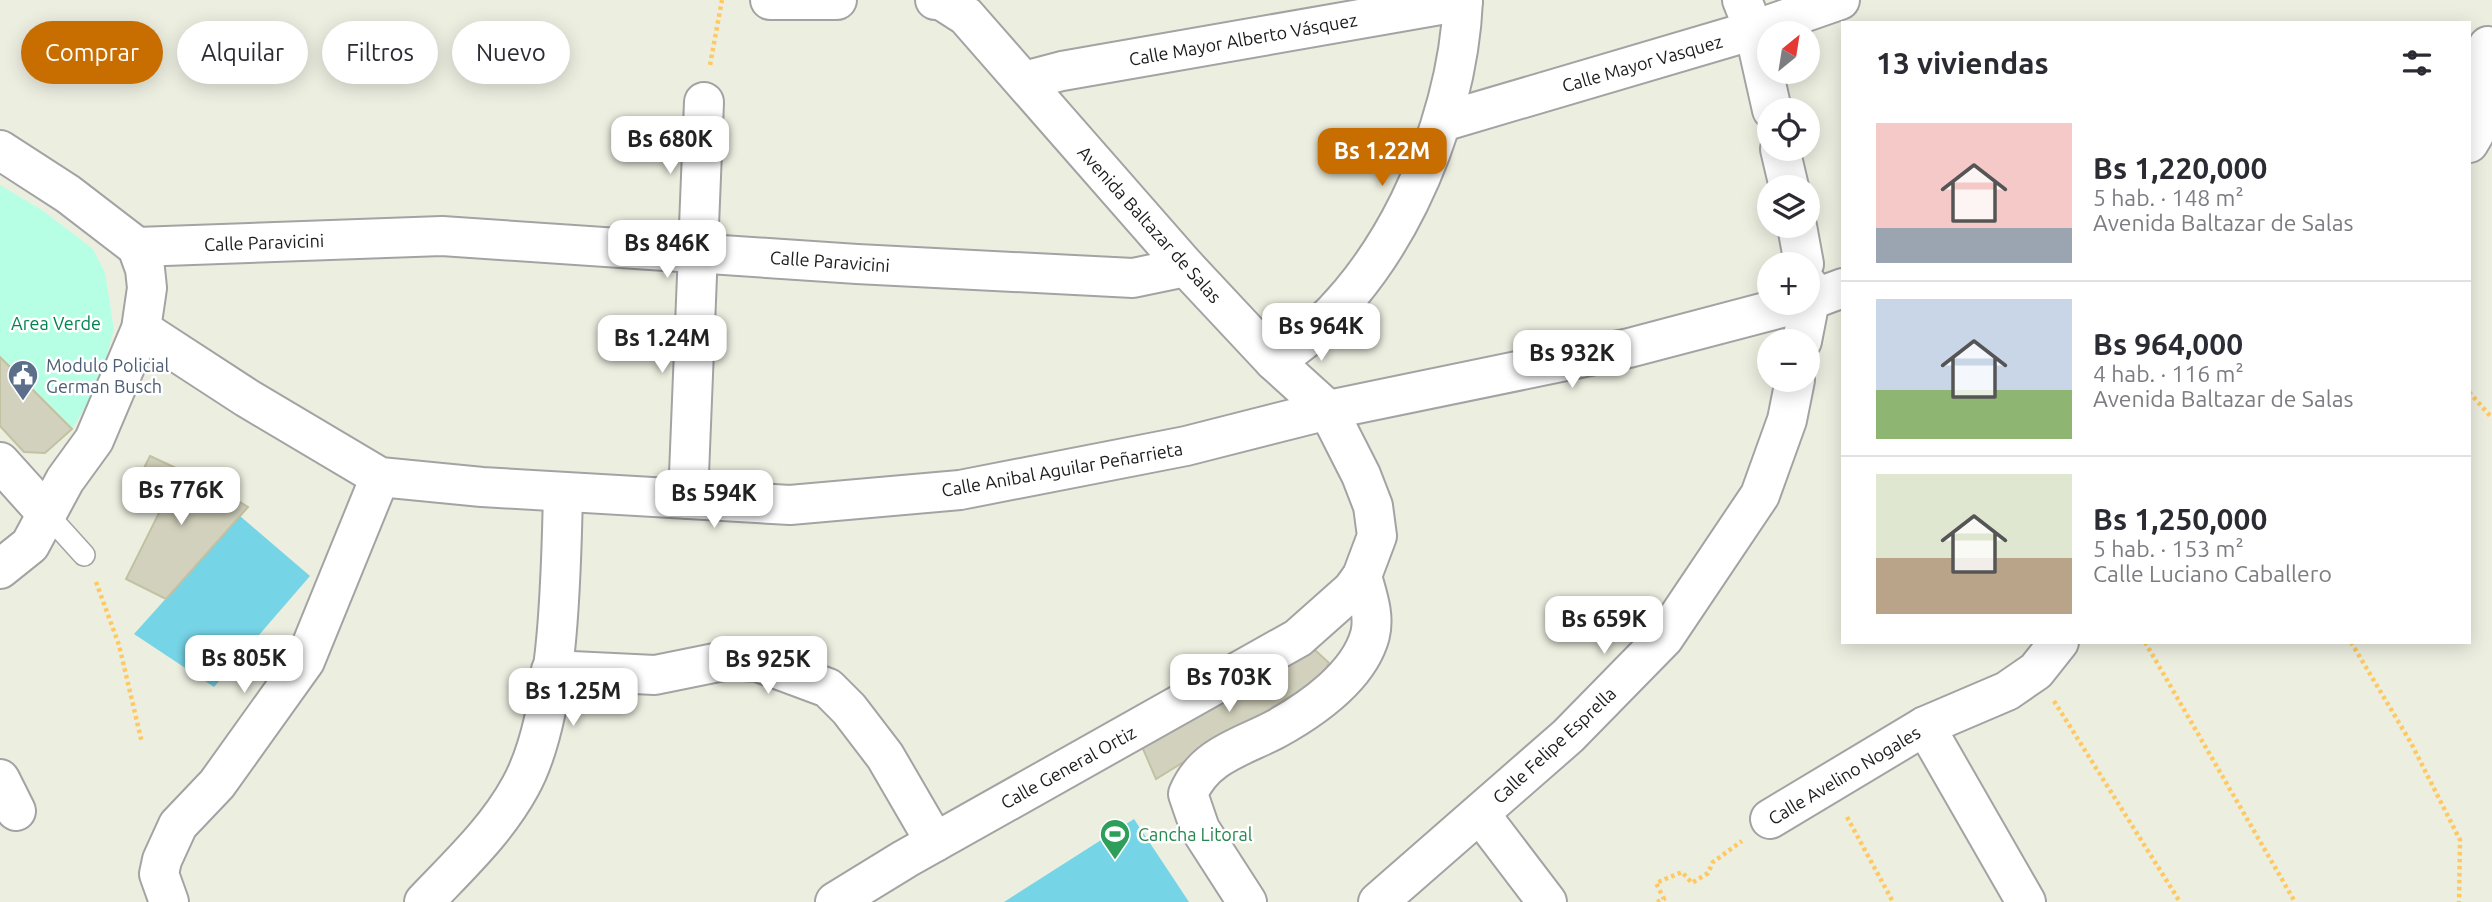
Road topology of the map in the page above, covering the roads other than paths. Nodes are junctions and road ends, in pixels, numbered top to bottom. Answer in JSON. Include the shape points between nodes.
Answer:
{"nodes":[{"id":1,"x":770,"y":0,"type":"edge"},
{"id":2,"x":837,"y":0,"type":"edge"},
{"id":3,"x":934,"y":0,"type":"edge"},
{"id":4,"x":941,"y":0,"type":"edge"},
{"id":5,"x":1840,"y":0,"type":"edge"},
{"id":6,"x":1463,"y":1,"type":"edge"},
{"id":7,"x":1748,"y":15,"type":"edge"},
{"id":8,"x":2483,"y":48,"type":"edge"},
{"id":9,"x":1024,"y":81,"type":"junction"},
{"id":10,"x":1769,"y":98,"type":"edge"},
{"id":11,"x":704,"y":102,"type":"road end"},
{"id":12,"x":1442,"y":122,"type":"junction"},
{"id":13,"x":2471,"y":140,"type":"edge"},
{"id":14,"x":0,"y":150,"type":"edge"},
{"id":15,"x":137,"y":247,"type":"junction"},
{"id":16,"x":696,"y":253,"type":"junction"},
{"id":17,"x":1186,"y":267,"type":"junction"},
{"id":18,"x":1757,"y":307,"type":"edge"},
{"id":19,"x":141,"y":329,"type":"junction"},
{"id":20,"x":1274,"y":361,"type":"junction"},
{"id":21,"x":1793,"y":392,"type":"edge"},
{"id":22,"x":1328,"y":410,"type":"junction"},
{"id":23,"x":0,"y":462,"type":"edge"},
{"id":24,"x":380,"y":477,"type":"junction"},
{"id":25,"x":562,"y":492,"type":"junction"},
{"id":26,"x":688,"y":499,"type":"junction"},
{"id":27,"x":46,"y":513,"type":"junction"},
{"id":28,"x":84,"y":555,"type":"road end"},
{"id":29,"x":0,"y":569,"type":"edge"},
{"id":30,"x":1362,"y":576,"type":"junction"},
{"id":31,"x":2058,"y":644,"type":"edge"},
{"id":32,"x":551,"y":670,"type":"junction"},
{"id":33,"x":1924,"y":726,"type":"junction"},
{"id":34,"x":1480,"y":814,"type":"junction"},
{"id":35,"x":1770,"y":819,"type":"road end"},
{"id":36,"x":935,"y":842,"type":"junction"},
{"id":37,"x":169,"y":902,"type":"edge"},
{"id":38,"x":424,"y":902,"type":"edge"},
{"id":39,"x":835,"y":902,"type":"edge"},
{"id":40,"x":1247,"y":902,"type":"edge"},
{"id":41,"x":1378,"y":902,"type":"edge"},
{"id":42,"x":1547,"y":902,"type":"edge"},
{"id":43,"x":2026,"y":902,"type":"edge"}],
"edges":[{"from":1,"to":2,"type":"street"},
{"from":3,"to":4,"type":"street","name":"Avenida Baltazar de Salas"},
{"from":4,"to":9,"type":"street","name":"Avenida Baltazar de Salas","via":[[966,16]]},
{"from":5,"to":7,"type":"street","name":"Calle Mayor Vasquez"},
{"from":6,"to":9,"type":"street","name":"Calle Mayor Alberto Vásquez"},
{"from":6,"to":12,"type":"street","via":[[1460,47]]},
{"from":7,"to":10,"type":"street"},
{"from":7,"to":12,"type":"street","name":"Calle Mayor Vasquez"},
{"from":8,"to":13,"type":"street","via":[[2486,114]]},
{"from":9,"to":17,"type":"street","name":"Avenida Baltazar de Salas"},
{"from":11,"to":16,"type":"street"},
{"from":12,"to":20,"type":"street","via":[[1394,235],[1322,323]]},
{"from":14,"to":15,"type":"street"},
{"from":15,"to":16,"type":"street","name":"Calle Paravicini","via":[[442,236]]},
{"from":15,"to":19,"type":"street","via":[[147,288]]},
{"from":16,"to":17,"type":"street","name":"Calle Paravicini","via":[[1133,278]]},
{"from":16,"to":26,"type":"street"},
{"from":17,"to":20,"type":"street","name":"Avenida Baltazar de Salas"},
{"from":18,"to":22,"type":"street","name":"Calle Anibal Aguilar Peñarrieta","via":[[1629,348]]},
{"from":19,"to":24,"type":"street","name":"Calle Anibal Aguilar Peñarrieta"},
{"from":19,"to":27,"type":"street","via":[[94,440]]},
{"from":20,"to":22,"type":"street","name":"Calle General Ortiz"},
{"from":21,"to":34,"type":"street","name":"Calle Felipe Esprella","via":[[1760,495],[1664,638],[1568,736]]},
{"from":22,"to":26,"type":"street","name":"Calle Anibal Aguilar Peñarrieta","via":[[1186,446],[960,490],[790,505]]},
{"from":22,"to":30,"type":"street","name":"Calle General Ortiz","via":[[1373,506],[1377,536]]},
{"from":23,"to":27,"type":"street"},
{"from":24,"to":25,"type":"street","name":"Calle Anibal Aguilar Peñarrieta"},
{"from":24,"to":37,"type":"street","via":[[305,661],[217,784],[178,825],[159,874]]},
{"from":25,"to":26,"type":"street","name":"Calle Anibal Aguilar Peñarrieta"},
{"from":25,"to":32,"type":"street"},
{"from":27,"to":28,"type":"lane"},
{"from":27,"to":29,"type":"street","via":[[30,545]]},
{"from":30,"to":36,"type":"street","name":"Calle General Ortiz","via":[[1324,618],[1298,638]]},
{"from":30,"to":40,"type":"street","via":[[1372,611],[1370,635],[1356,664],[1334,689],[1278,728],[1204,766],[1188,794],[1200,829]]},
{"from":31,"to":33,"type":"street","name":"Calle Avelino Nogales","via":[[2036,671],[2007,691]]},
{"from":32,"to":36,"type":"street","via":[[655,675],[729,660],[758,662],[828,688],[885,756]]},
{"from":32,"to":38,"type":"street","via":[[542,730],[521,786],[483,841]]},
{"from":33,"to":35,"type":"street","name":"Calle Avelino Nogales"},
{"from":33,"to":43,"type":"street"},
{"from":34,"to":41,"type":"street","name":"Calle Felipe Esprella"},
{"from":34,"to":42,"type":"street"},
{"from":36,"to":39,"type":"street","name":"Calle General Ortiz"}]}
